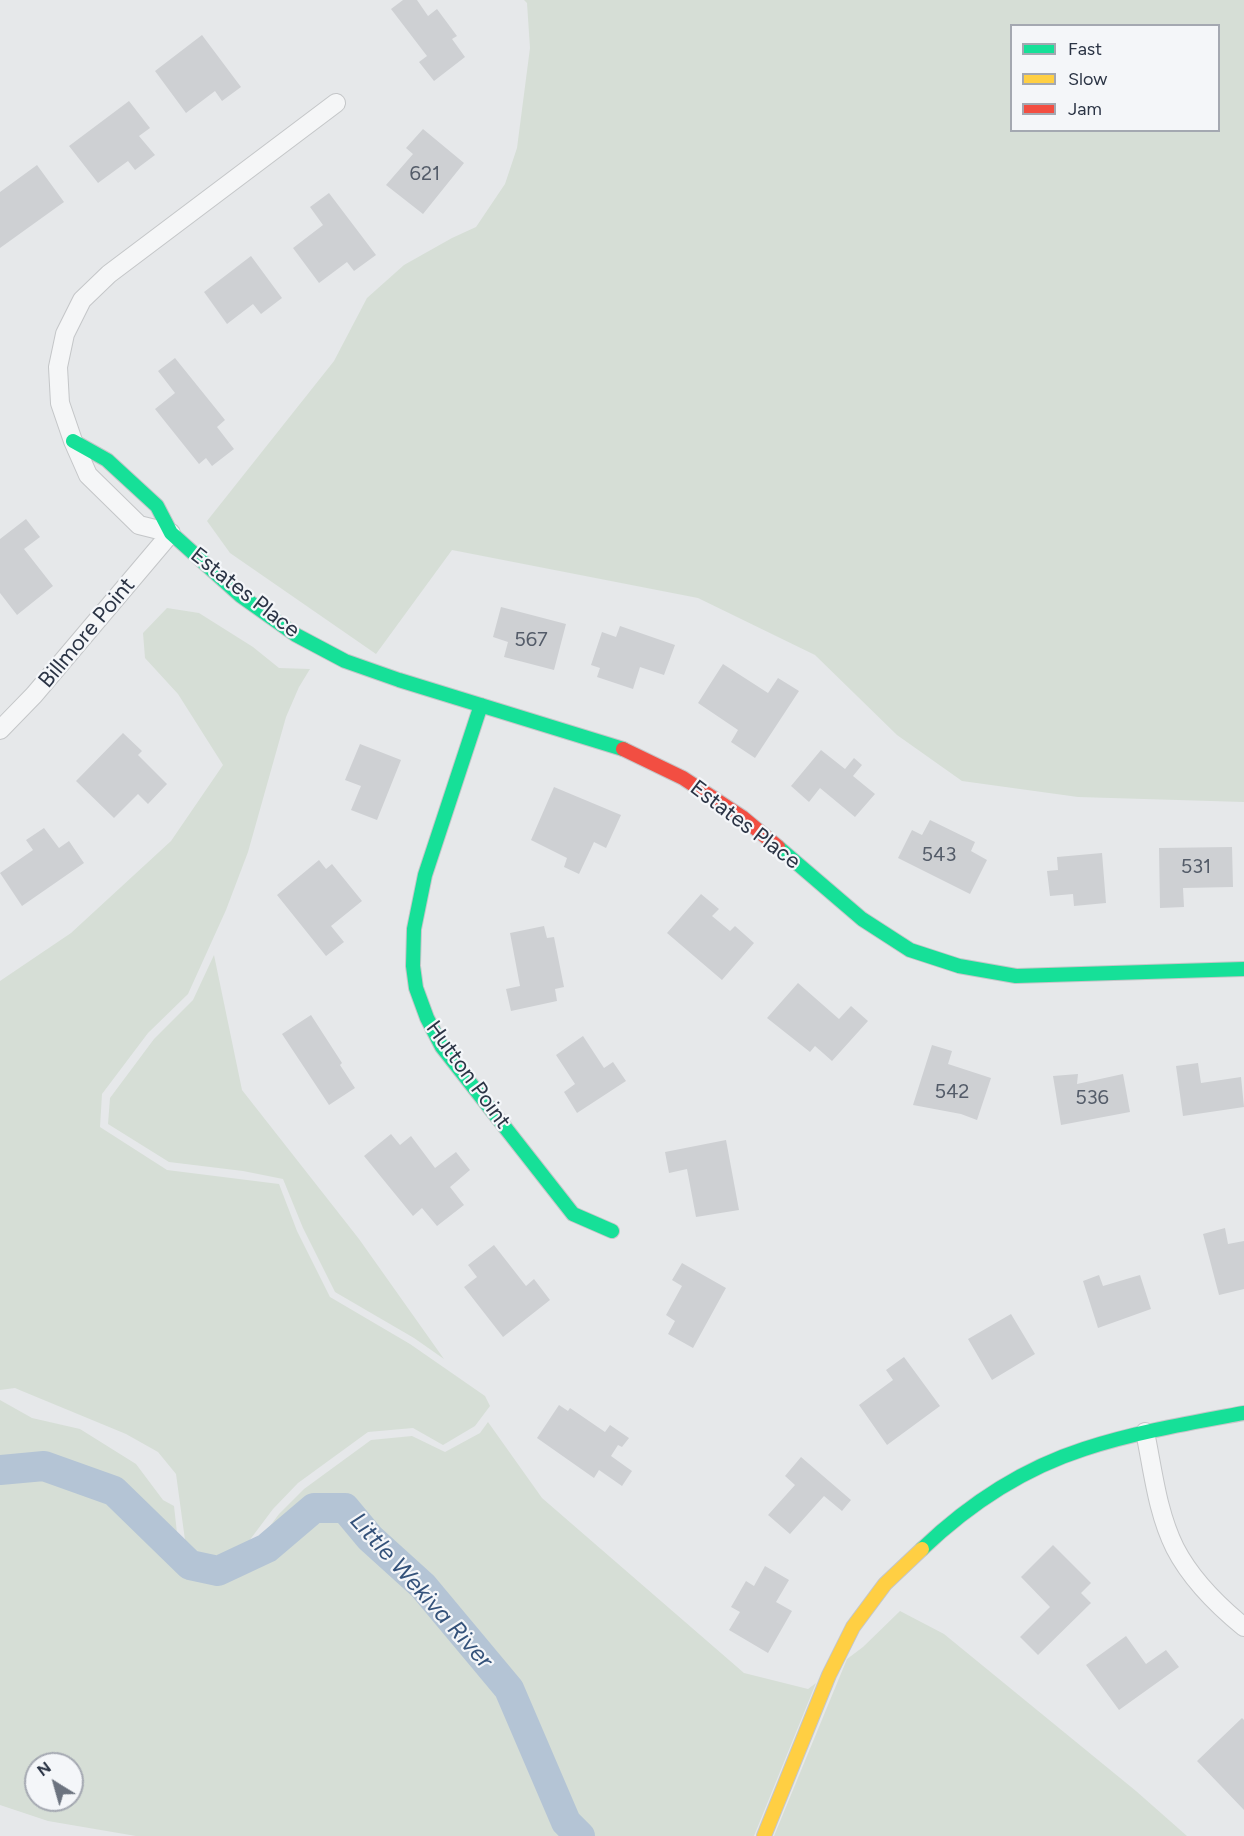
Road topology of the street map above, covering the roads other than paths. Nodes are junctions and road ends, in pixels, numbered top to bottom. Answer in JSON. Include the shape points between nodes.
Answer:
{"nodes":[{"id":1,"x":336,"y":103,"type":"dead end"},
{"id":2,"x":72,"y":441,"type":"junction"},
{"id":3,"x":171,"y":533,"type":"junction"},
{"id":4,"x":482,"y":705,"type":"junction"},
{"id":5,"x":0,"y":730,"type":"edge"},
{"id":6,"x":1244,"y":969,"type":"edge"},
{"id":7,"x":612,"y":1230,"type":"dead end"},
{"id":8,"x":1244,"y":1413,"type":"edge"},
{"id":9,"x":1145,"y":1432,"type":"junction"},
{"id":10,"x":1244,"y":1627,"type":"edge"},
{"id":11,"x":764,"y":1836,"type":"edge"}],
"edges":[{"from":1,"to":2,"type":"street","name":"Estates Place","via":[[109,274],[82,300],[65,334],[58,367],[60,403]]},
{"from":2,"to":3,"type":"street","name":"Estates Place","via":[[107,460],[149,498]]},
{"from":2,"to":3,"type":"street","name":"Estates Place","via":[[88,475],[139,525]]},
{"from":3,"to":4,"type":"street","name":"Estates Place","via":[[241,596],[296,635],[345,661]]},
{"from":3,"to":5,"type":"street","name":"Billmore Point"},
{"from":4,"to":6,"type":"street","name":"Estates Place","via":[[627,750],[683,778],[742,817],[862,919],[910,950],[959,966],[1016,976]]},
{"from":4,"to":7,"type":"street","name":"Hutton Point","via":[[417,910],[412,967],[419,1000],[442,1047],[573,1214]]},
{"from":8,"to":9,"type":"street"},
{"from":9,"to":10,"type":"street","via":[[1161,1511],[1175,1547],[1197,1583]]},
{"from":9,"to":11,"type":"street","via":[[1083,1449],[989,1494],[946,1526],[885,1584],[853,1627],[829,1675]]}]}
